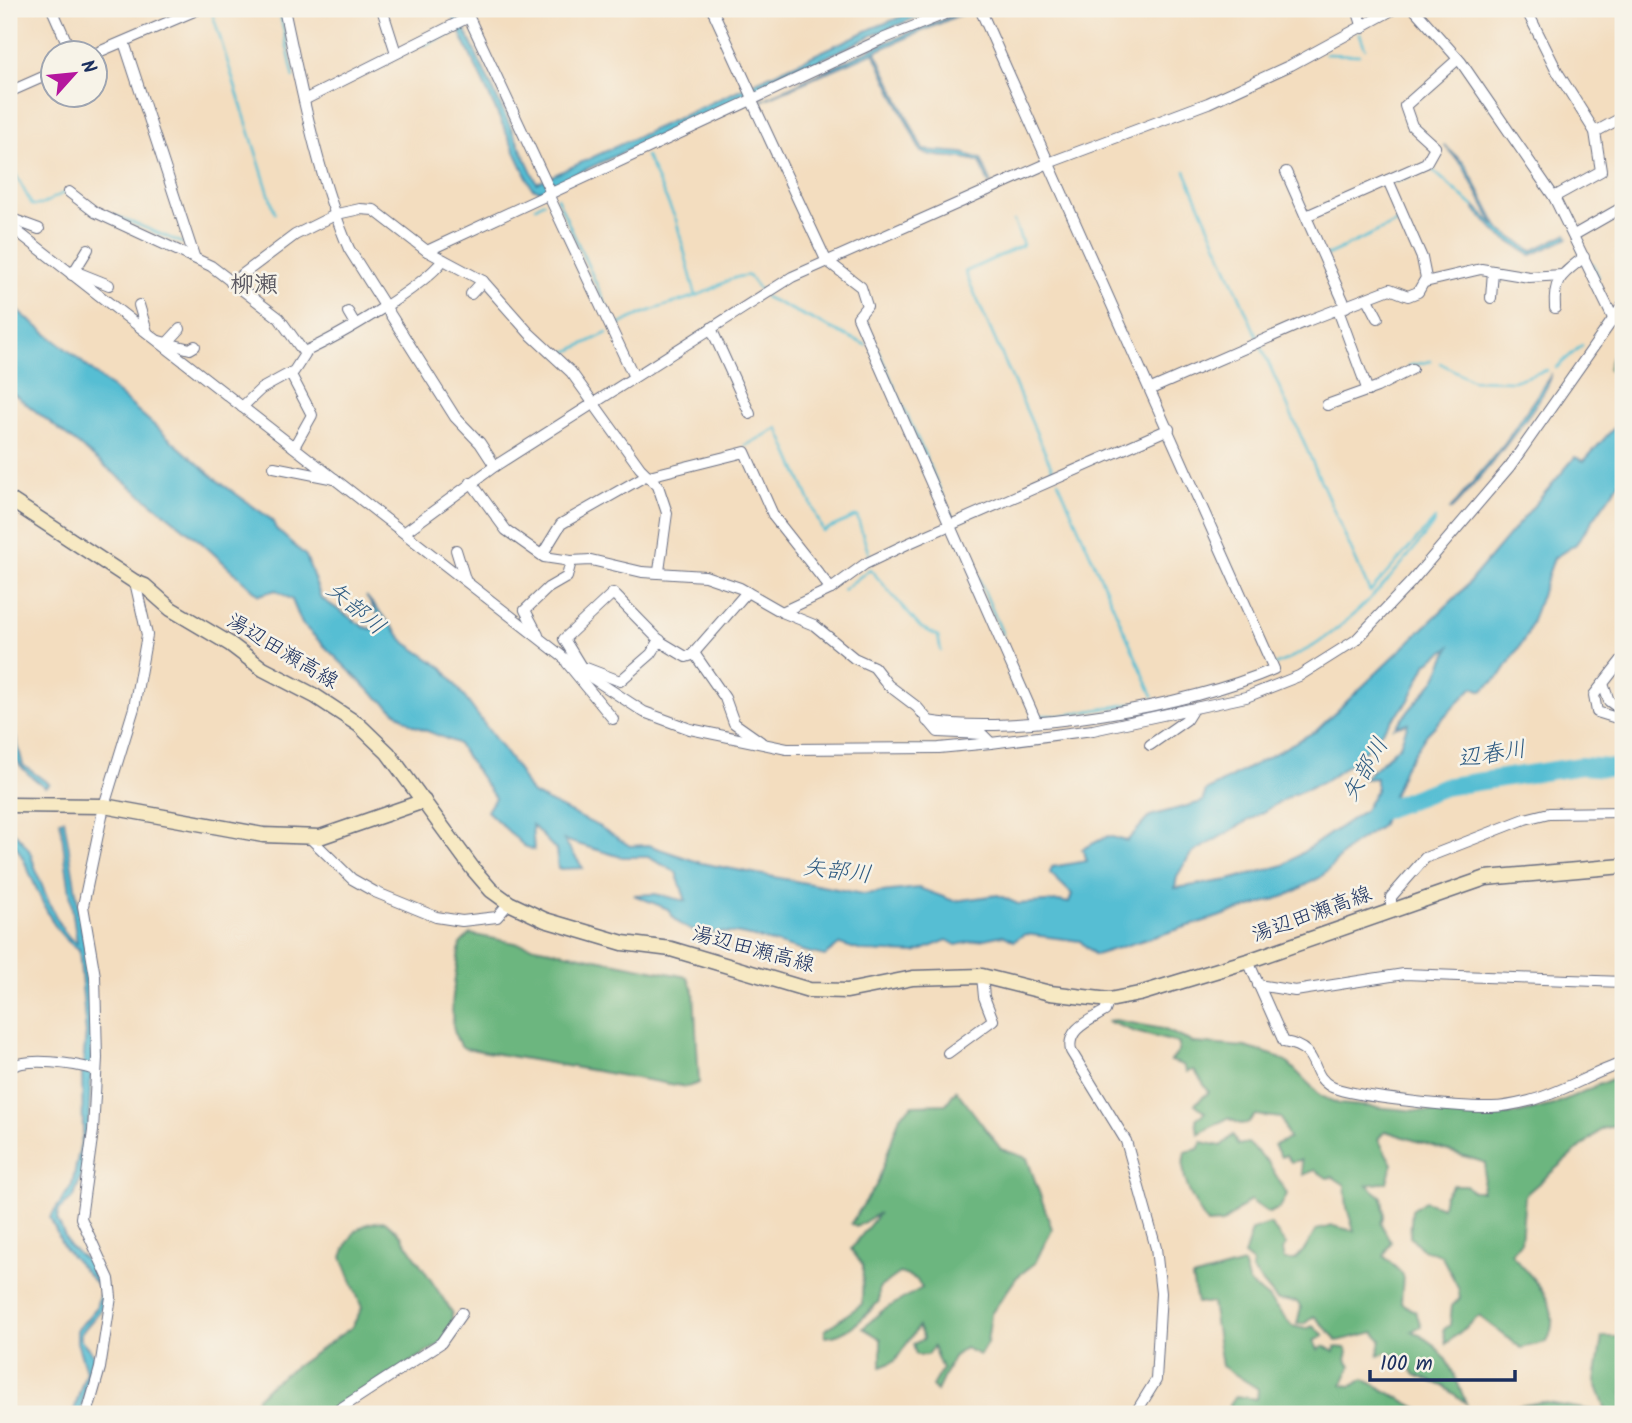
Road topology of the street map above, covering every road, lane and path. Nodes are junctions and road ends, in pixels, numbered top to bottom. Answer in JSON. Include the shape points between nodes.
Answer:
{"nodes":[{"id":1,"x":52,"y":9,"type":"edge"},
{"id":2,"x":199,"y":9,"type":"edge"},
{"id":3,"x":284,"y":9,"type":"edge"},
{"id":4,"x":382,"y":9,"type":"edge"},
{"id":5,"x":712,"y":9,"type":"edge"},
{"id":6,"x":957,"y":9,"type":"edge"},
{"id":7,"x":980,"y":9,"type":"edge"},
{"id":8,"x":1357,"y":9,"type":"edge"},
{"id":9,"x":1394,"y":9,"type":"edge"},
{"id":10,"x":1414,"y":9,"type":"edge"},
{"id":11,"x":1526,"y":9,"type":"edge"},
{"id":12,"x":462,"y":17,"type":"edge"},
{"id":13,"x":1363,"y":28,"type":"junction"},
{"id":14,"x":65,"y":38,"type":"edge"},
{"id":15,"x":124,"y":42,"type":"junction"},
{"id":16,"x":108,"y":48,"type":"edge"},
{"id":17,"x":396,"y":53,"type":"junction"},
{"id":18,"x":369,"y":57,"type":"dead end"},
{"id":19,"x":1458,"y":58,"type":"junction"},
{"id":20,"x":364,"y":69,"type":"junction"},
{"id":21,"x":38,"y":79,"type":"edge"},
{"id":22,"x":9,"y":92,"type":"edge"},
{"id":23,"x":752,"y":97,"type":"junction"},
{"id":24,"x":304,"y":100,"type":"junction"},
{"id":25,"x":1623,"y":117,"type":"edge"},
{"id":26,"x":1595,"y":132,"type":"junction"},
{"id":27,"x":1051,"y":162,"type":"junction"},
{"id":28,"x":1286,"y":172,"type":"dead end"},
{"id":29,"x":1388,"y":180,"type":"junction"},
{"id":30,"x":548,"y":189,"type":"junction"},
{"id":31,"x":69,"y":192,"type":"dead end"},
{"id":32,"x":1554,"y":197,"type":"junction"},
{"id":33,"x":1623,"y":207,"type":"edge"},
{"id":34,"x":337,"y":214,"type":"junction"},
{"id":35,"x":1306,"y":216,"type":"junction"},
{"id":36,"x":10,"y":223,"type":"edge"},
{"id":37,"x":39,"y":229,"type":"dead end"},
{"id":38,"x":1574,"y":235,"type":"junction"},
{"id":39,"x":88,"y":249,"type":"dead end"},
{"id":40,"x":427,"y":251,"type":"junction"},
{"id":41,"x":194,"y":256,"type":"junction"},
{"id":42,"x":1584,"y":257,"type":"junction"},
{"id":43,"x":443,"y":260,"type":"junction"},
{"id":44,"x":826,"y":260,"type":"junction"},
{"id":45,"x":1493,"y":271,"type":"junction"},
{"id":46,"x":73,"y":273,"type":"junction"},
{"id":47,"x":1562,"y":275,"type":"junction"},
{"id":48,"x":483,"y":281,"type":"junction"},
{"id":49,"x":1425,"y":282,"type":"junction"},
{"id":50,"x":231,"y":283,"type":"junction"},
{"id":51,"x":110,"y":285,"type":"dead end"},
{"id":52,"x":471,"y":294,"type":"dead end"},
{"id":53,"x":1491,"y":298,"type":"dead end"},
{"id":54,"x":1368,"y":299,"type":"junction"},
{"id":55,"x":384,"y":304,"type":"junction"},
{"id":56,"x":139,"y":305,"type":"dead end"},
{"id":57,"x":1623,"y":305,"type":"edge"},
{"id":58,"x":1555,"y":308,"type":"dead end"},
{"id":59,"x":1342,"y":309,"type":"junction"},
{"id":60,"x":348,"y":312,"type":"dead end"},
{"id":61,"x":1378,"y":318,"type":"dead end"},
{"id":62,"x":1614,"y":320,"type":"junction"},
{"id":63,"x":355,"y":324,"type":"junction"},
{"id":64,"x":180,"y":328,"type":"dead end"},
{"id":65,"x":711,"y":328,"type":"junction"},
{"id":66,"x":147,"y":333,"type":"junction"},
{"id":67,"x":163,"y":342,"type":"junction"},
{"id":68,"x":195,"y":346,"type":"dead end"},
{"id":69,"x":304,"y":352,"type":"junction"},
{"id":70,"x":1412,"y":369,"type":"dead end"},
{"id":71,"x":290,"y":373,"type":"junction"},
{"id":72,"x":634,"y":377,"type":"junction"},
{"id":73,"x":1151,"y":389,"type":"junction"},
{"id":74,"x":1368,"y":391,"type":"junction"},
{"id":75,"x":591,"y":404,"type":"junction"},
{"id":76,"x":1327,"y":405,"type":"dead end"},
{"id":77,"x":242,"y":407,"type":"junction"},
{"id":78,"x":750,"y":414,"type":"dead end"},
{"id":79,"x":1169,"y":429,"type":"junction"},
{"id":80,"x":294,"y":447,"type":"junction"},
{"id":81,"x":495,"y":466,"type":"junction"},
{"id":82,"x":274,"y":467,"type":"dead end"},
{"id":83,"x":648,"y":475,"type":"junction"},
{"id":84,"x":336,"y":479,"type":"junction"},
{"id":85,"x":471,"y":482,"type":"junction"},
{"id":86,"x":9,"y":499,"type":"edge"},
{"id":87,"x":950,"y":526,"type":"junction"},
{"id":88,"x":405,"y":532,"type":"junction"},
{"id":89,"x":456,"y":550,"type":"dead end"},
{"id":90,"x":542,"y":555,"type":"junction"},
{"id":91,"x":571,"y":561,"type":"junction"},
{"id":92,"x":659,"y":571,"type":"junction"},
{"id":93,"x":465,"y":579,"type":"junction"},
{"id":94,"x":135,"y":582,"type":"junction"},
{"id":95,"x":831,"y":589,"type":"junction"},
{"id":96,"x":747,"y":592,"type":"junction"},
{"id":97,"x":782,"y":612,"type":"junction"},
{"id":98,"x":540,"y":638,"type":"junction"},
{"id":99,"x":660,"y":640,"type":"junction"},
{"id":100,"x":694,"y":653,"type":"junction"},
{"id":101,"x":563,"y":657,"type":"junction"},
{"id":102,"x":1623,"y":658,"type":"edge"},
{"id":103,"x":583,"y":670,"type":"junction"},
{"id":104,"x":1603,"y":684,"type":"junction"},
{"id":105,"x":1623,"y":711,"type":"edge"},
{"id":106,"x":1191,"y":712,"type":"junction"},
{"id":107,"x":613,"y":719,"type":"dead end"},
{"id":108,"x":1623,"y":720,"type":"edge"},
{"id":109,"x":1036,"y":721,"type":"junction"},
{"id":110,"x":927,"y":722,"type":"junction"},
{"id":111,"x":761,"y":743,"type":"junction"},
{"id":112,"x":991,"y":743,"type":"junction"},
{"id":113,"x":1150,"y":744,"type":"dead end"},
{"id":114,"x":424,"y":801,"type":"junction"},
{"id":115,"x":9,"y":805,"type":"edge"},
{"id":116,"x":104,"y":806,"type":"junction"},
{"id":117,"x":1623,"y":812,"type":"edge"},
{"id":118,"x":309,"y":837,"type":"junction"},
{"id":119,"x":1623,"y":866,"type":"edge"},
{"id":120,"x":509,"y":904,"type":"junction"},
{"id":121,"x":1391,"y":909,"type":"junction"},
{"id":122,"x":1248,"y":961,"type":"junction"},
{"id":123,"x":982,"y":976,"type":"junction"},
{"id":124,"x":1623,"y":982,"type":"edge"},
{"id":125,"x":1258,"y":985,"type":"junction"},
{"id":126,"x":1109,"y":1000,"type":"junction"},
{"id":127,"x":948,"y":1053,"type":"dead end"},
{"id":128,"x":1623,"y":1063,"type":"edge"},
{"id":129,"x":9,"y":1068,"type":"edge"},
{"id":130,"x":96,"y":1070,"type":"junction"},
{"id":131,"x":462,"y":1313,"type":"dead end"},
{"id":132,"x":87,"y":1414,"type":"edge"},
{"id":133,"x":332,"y":1414,"type":"edge"},
{"id":134,"x":1135,"y":1414,"type":"edge"}],
"edges":[{"from":1,"to":14,"type":"street"},
{"from":2,"to":15,"type":"street"},
{"from":3,"to":24,"type":"street"},
{"from":4,"to":17,"type":"street"},
{"from":5,"to":23,"type":"street"},
{"from":6,"to":23,"type":"street"},
{"from":7,"to":27,"type":"street"},
{"from":8,"to":13,"type":"street"},
{"from":9,"to":13,"type":"street"},
{"from":10,"to":19,"type":"street"},
{"from":11,"to":26,"type":"street"},
{"from":12,"to":17,"type":"street"},
{"from":12,"to":30,"type":"street"},
{"from":13,"to":27,"type":"street","via":[[1208,103]]},
{"from":15,"to":16,"type":"street"},
{"from":15,"to":41,"type":"street"},
{"from":17,"to":20,"type":"street"},
{"from":18,"to":20,"type":"street"},
{"from":19,"to":29,"type":"street","via":[[1405,106],[1412,126],[1435,147],[1426,163]]},
{"from":19,"to":32,"type":"street"},
{"from":20,"to":24,"type":"street"},
{"from":21,"to":22,"type":"street"},
{"from":23,"to":30,"type":"street"},
{"from":23,"to":44,"type":"street"},
{"from":24,"to":34,"type":"street"},
{"from":25,"to":26,"type":"street"},
{"from":26,"to":32,"type":"street","via":[[1601,171]]},
{"from":27,"to":44,"type":"street"},
{"from":27,"to":73,"type":"street"},
{"from":28,"to":35,"type":"street"},
{"from":29,"to":35,"type":"street"},
{"from":29,"to":49,"type":"street","via":[[1422,258]]},
{"from":30,"to":40,"type":"street"},
{"from":30,"to":72,"type":"street"},
{"from":31,"to":41,"type":"street","via":[[95,212]]},
{"from":32,"to":38,"type":"street"},
{"from":33,"to":38,"type":"street"},
{"from":34,"to":40,"type":"street","via":[[374,210]]},
{"from":34,"to":50,"type":"street","via":[[295,235]]},
{"from":34,"to":55,"type":"street","via":[[349,249]]},
{"from":35,"to":59,"type":"street"},
{"from":36,"to":37,"type":"street"},
{"from":36,"to":46,"type":"street"},
{"from":38,"to":42,"type":"street"},
{"from":39,"to":46,"type":"street"},
{"from":40,"to":43,"type":"street"},
{"from":41,"to":50,"type":"street"},
{"from":42,"to":47,"type":"street"},
{"from":42,"to":62,"type":"street"},
{"from":43,"to":48,"type":"street"},
{"from":43,"to":55,"type":"street","via":[[426,278]]},
{"from":44,"to":65,"type":"street"},
{"from":44,"to":87,"type":"street","via":[[861,287],[867,306],[858,317]]},
{"from":45,"to":47,"type":"street","via":[[1529,277]]},
{"from":45,"to":49,"type":"street","via":[[1481,269]]},
{"from":45,"to":53,"type":"street"},
{"from":46,"to":51,"type":"street"},
{"from":46,"to":66,"type":"street"},
{"from":47,"to":58,"type":"street","via":[[1554,287]]},
{"from":48,"to":52,"type":"street"},
{"from":48,"to":75,"type":"street","via":[[571,372]]},
{"from":49,"to":54,"type":"street","via":[[1414,295],[1390,289]]},
{"from":50,"to":69,"type":"street","via":[[278,318]]},
{"from":54,"to":59,"type":"street"},
{"from":54,"to":61,"type":"street"},
{"from":55,"to":63,"type":"street"},
{"from":55,"to":81,"type":"street","via":[[455,417]]},
{"from":56,"to":66,"type":"street"},
{"from":57,"to":62,"type":"street"},
{"from":59,"to":73,"type":"street"},
{"from":59,"to":74,"type":"street"},
{"from":60,"to":63,"type":"street"},
{"from":62,"to":106,"type":"street","via":[[1503,475],[1356,640],[1299,676]]},
{"from":63,"to":69,"type":"street"},
{"from":64,"to":67,"type":"street"},
{"from":65,"to":72,"type":"street"},
{"from":65,"to":78,"type":"street"},
{"from":66,"to":67,"type":"street"},
{"from":67,"to":68,"type":"street","via":[[190,349]]},
{"from":67,"to":77,"type":"street"},
{"from":69,"to":71,"type":"street"},
{"from":70,"to":74,"type":"street"},
{"from":71,"to":77,"type":"street","via":[[261,389]]},
{"from":71,"to":80,"type":"street","via":[[312,415]]},
{"from":72,"to":75,"type":"street"},
{"from":73,"to":79,"type":"street"},
{"from":74,"to":76,"type":"street"},
{"from":75,"to":81,"type":"street"},
{"from":75,"to":83,"type":"street"},
{"from":77,"to":80,"type":"street"},
{"from":79,"to":87,"type":"street"},
{"from":79,"to":109,"type":"street","via":[[1274,669],[1220,690]]},
{"from":80,"to":84,"type":"street"},
{"from":81,"to":85,"type":"street"},
{"from":82,"to":84,"type":"street"},
{"from":83,"to":90,"type":"street","via":[[561,524]]},
{"from":83,"to":92,"type":"street","via":[[658,486],[667,513]]},
{"from":83,"to":95,"type":"street","via":[[745,452],[774,517]]},
{"from":84,"to":88,"type":"street"},
{"from":85,"to":88,"type":"street"},
{"from":85,"to":90,"type":"street","via":[[506,530]]},
{"from":86,"to":94,"type":"main road","name":"湯辺田瀬高線"},
{"from":87,"to":95,"type":"street","via":[[865,564]]},
{"from":87,"to":109,"type":"street"},
{"from":88,"to":93,"type":"street"},
{"from":89,"to":93,"type":"street"},
{"from":90,"to":91,"type":"street"},
{"from":91,"to":92,"type":"street"},
{"from":91,"to":98,"type":"street","via":[[567,577],[525,610]]},
{"from":92,"to":96,"type":"street","via":[[705,576]]},
{"from":93,"to":98,"type":"street"},
{"from":94,"to":114,"type":"main road","name":"湯辺田瀬高線","via":[[263,669],[359,725],[388,752]]},
{"from":94,"to":116,"type":"street","via":[[147,635],[134,708]]},
{"from":95,"to":97,"type":"street"},
{"from":96,"to":97,"type":"street"},
{"from":96,"to":100,"type":"street"},
{"from":97,"to":110,"type":"street","via":[[814,625],[853,657],[874,667]]},
{"from":98,"to":101,"type":"street"},
{"from":99,"to":100,"type":"street","via":[[686,657]]},
{"from":99,"to":103,"type":"street","via":[[620,681]]},
{"from":99,"to":103,"type":"street","via":[[613,593],[564,639]]},
{"from":100,"to":111,"type":"street","via":[[725,698],[734,723]]},
{"from":101,"to":103,"type":"street"},
{"from":101,"to":107,"type":"street"},
{"from":102,"to":104,"type":"street"},
{"from":103,"to":111,"type":"street","via":[[644,712],[690,729]]},
{"from":104,"to":105,"type":"street","via":[[1609,701]]},
{"from":104,"to":108,"type":"street","via":[[1594,695],[1597,712]]},
{"from":106,"to":112,"type":"street"},
{"from":106,"to":113,"type":"street"},
{"from":109,"to":110,"type":"street","via":[[994,726]]},
{"from":110,"to":112,"type":"street","via":[[938,732],[982,734]]},
{"from":111,"to":112,"type":"street","via":[[787,749]]},
{"from":114,"to":118,"type":"main road","via":[[343,831]]},
{"from":114,"to":120,"type":"main road","name":"湯辺田瀬高線","via":[[473,869]]},
{"from":115,"to":116,"type":"main road"},
{"from":116,"to":118,"type":"main road","via":[[263,835]]},
{"from":116,"to":130,"type":"street","via":[[83,906],[95,976]]},
{"from":117,"to":121,"type":"street","via":[[1549,813],[1425,858],[1391,897]]},
{"from":118,"to":120,"type":"street","via":[[352,879],[436,917],[462,921],[496,917]]},
{"from":119,"to":121,"type":"main road","name":"湯辺田瀬高線","via":[[1486,878]]},
{"from":120,"to":123,"type":"main road","name":"湯辺田瀬高線","via":[[623,943],[671,949],[809,990],[847,991],[914,978]]},
{"from":121,"to":122,"type":"main road","name":"湯辺田瀬高線"},
{"from":122,"to":125,"type":"street"},
{"from":122,"to":126,"type":"main road","name":"湯辺田瀬高線"},
{"from":123,"to":126,"type":"main road","name":"湯辺田瀬高線","via":[[1050,993]]},
{"from":123,"to":127,"type":"street","via":[[993,1020]]},
{"from":124,"to":125,"type":"street","via":[[1404,974],[1294,991]]},
{"from":125,"to":128,"type":"street","via":[[1284,1042],[1307,1051],[1323,1080],[1333,1087],[1369,1095],[1492,1107],[1552,1094]]},
{"from":126,"to":134,"type":"street","via":[[1105,1011],[1076,1028],[1069,1042],[1126,1141],[1156,1248],[1161,1293],[1156,1380]]},
{"from":129,"to":130,"type":"street","via":[[27,1063]]},
{"from":130,"to":132,"type":"street","via":[[82,1218],[109,1279],[111,1297]]},
{"from":131,"to":133,"type":"street","via":[[441,1343]]}]}
